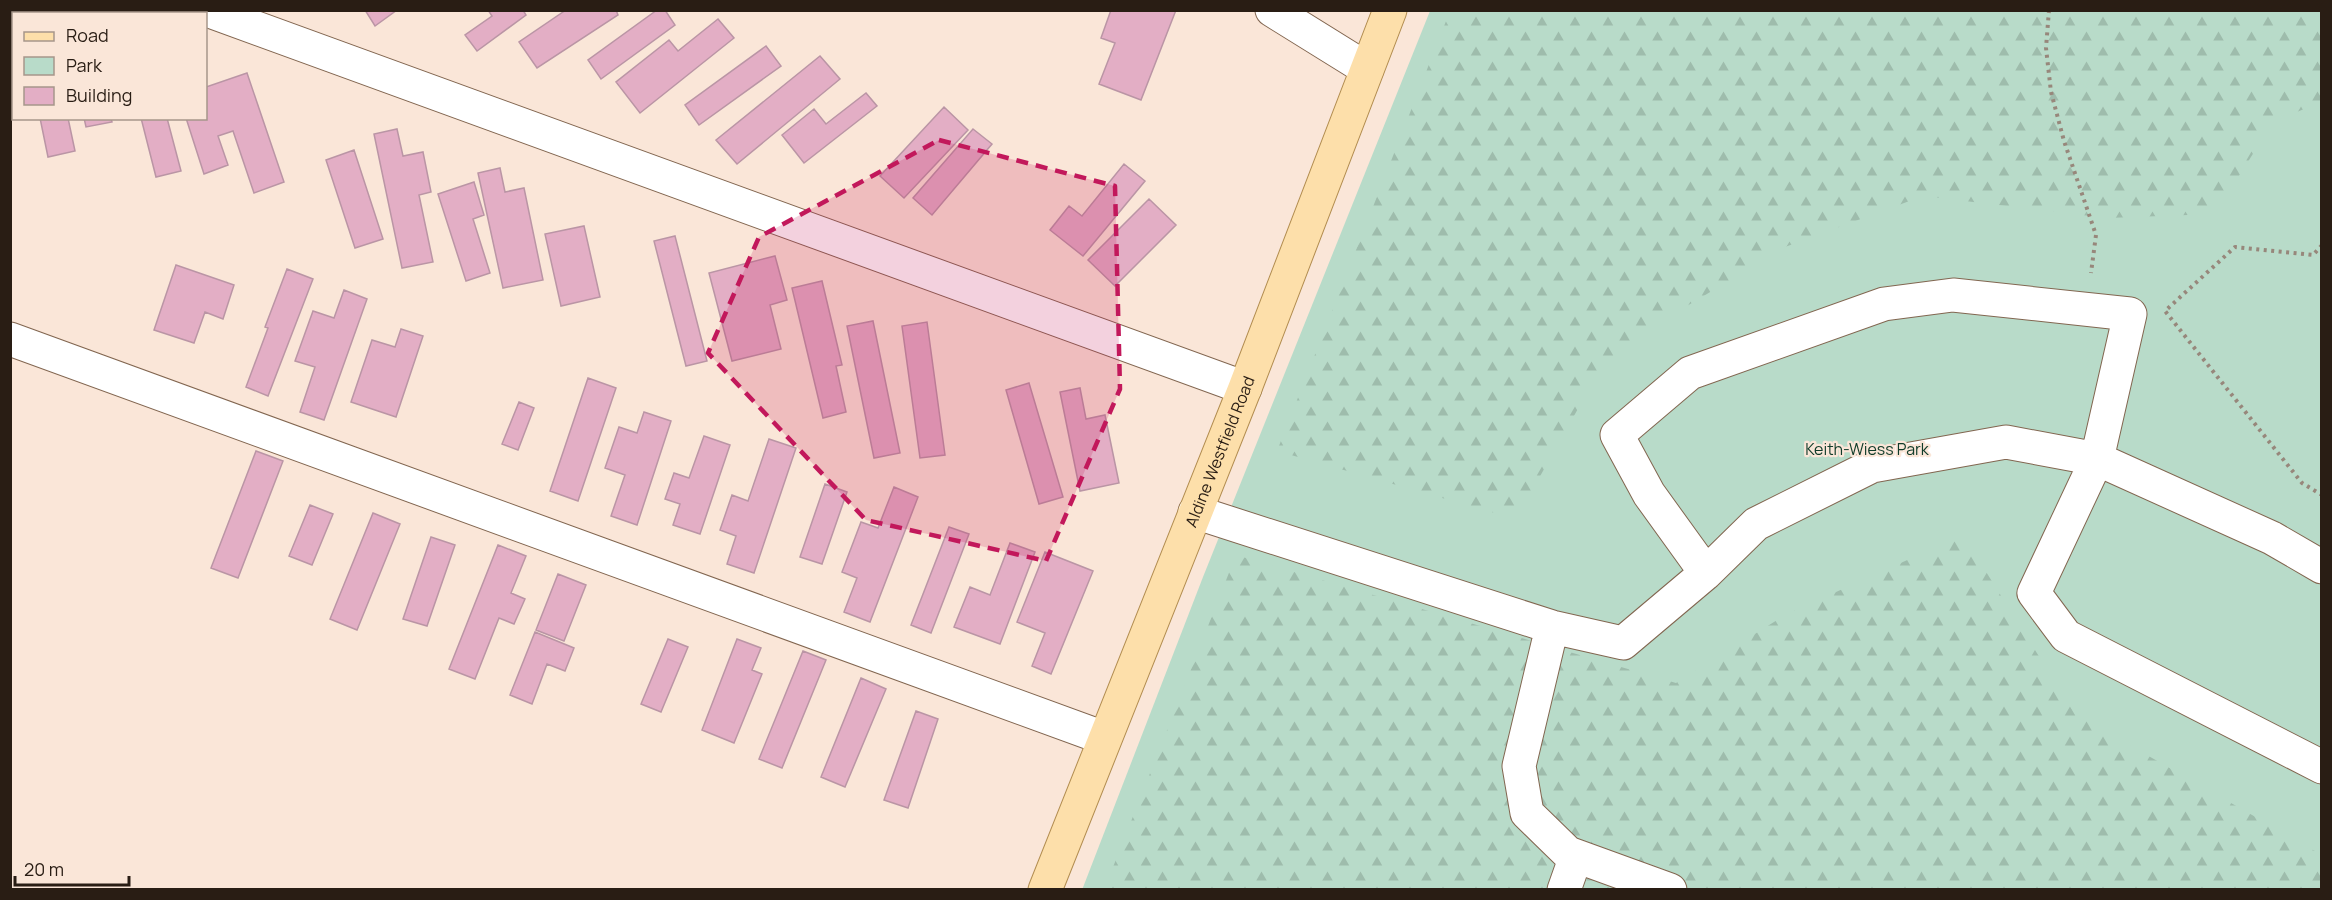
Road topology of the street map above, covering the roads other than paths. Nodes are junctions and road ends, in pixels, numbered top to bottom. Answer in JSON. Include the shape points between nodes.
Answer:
{"nodes":[{"id":1,"x":207,"y":10,"type":"edge"},
{"id":2,"x":1272,"y":10,"type":"edge"},
{"id":3,"x":1390,"y":10,"type":"edge"},
{"id":4,"x":1367,"y":69,"type":"junction"},
{"id":5,"x":10,"y":339,"type":"edge"},
{"id":6,"x":1245,"y":388,"type":"junction"},
{"id":7,"x":2097,"y":459,"type":"junction"},
{"id":8,"x":1195,"y":512,"type":"junction"},
{"id":9,"x":2322,"y":567,"type":"edge"},
{"id":10,"x":1706,"y":573,"type":"junction"},
{"id":11,"x":1552,"y":627,"type":"junction"},
{"id":12,"x":1104,"y":738,"type":"junction"},
{"id":13,"x":2322,"y":767,"type":"edge"},
{"id":14,"x":1576,"y":856,"type":"junction"},
{"id":15,"x":1045,"y":890,"type":"edge"},
{"id":16,"x":1564,"y":890,"type":"edge"},
{"id":17,"x":1670,"y":890,"type":"edge"}],
"edges":[{"from":1,"to":6,"type":"lane"},
{"from":2,"to":4,"type":"lane"},
{"from":3,"to":4,"type":"main road","name":"Aldine Westfield Road"},
{"from":4,"to":6,"type":"main road","name":"Aldine Westfield Road"},
{"from":5,"to":12,"type":"lane"},
{"from":6,"to":8,"type":"main road","name":"Aldine Westfield Road"},
{"from":7,"to":9,"type":"lane","via":[[2272,538]]},
{"from":7,"to":10,"type":"lane","via":[[2006,442],[1872,466],[1756,524]]},
{"from":7,"to":10,"type":"lane","via":[[2130,314],[1953,295],[1884,304],[1690,373],[1617,435],[1649,494]]},
{"from":7,"to":13,"type":"lane","via":[[2034,593],[2066,636]]},
{"from":8,"to":11,"type":"lane"},
{"from":8,"to":12,"type":"main road","name":"Aldine Westfield Road"},
{"from":10,"to":11,"type":"lane","via":[[1623,643]]},
{"from":11,"to":14,"type":"lane","via":[[1519,766],[1527,813],[1568,853]]},
{"from":12,"to":15,"type":"main road","name":"Aldine Westfield Road"},
{"from":14,"to":16,"type":"lane"},
{"from":14,"to":17,"type":"lane"}]}
